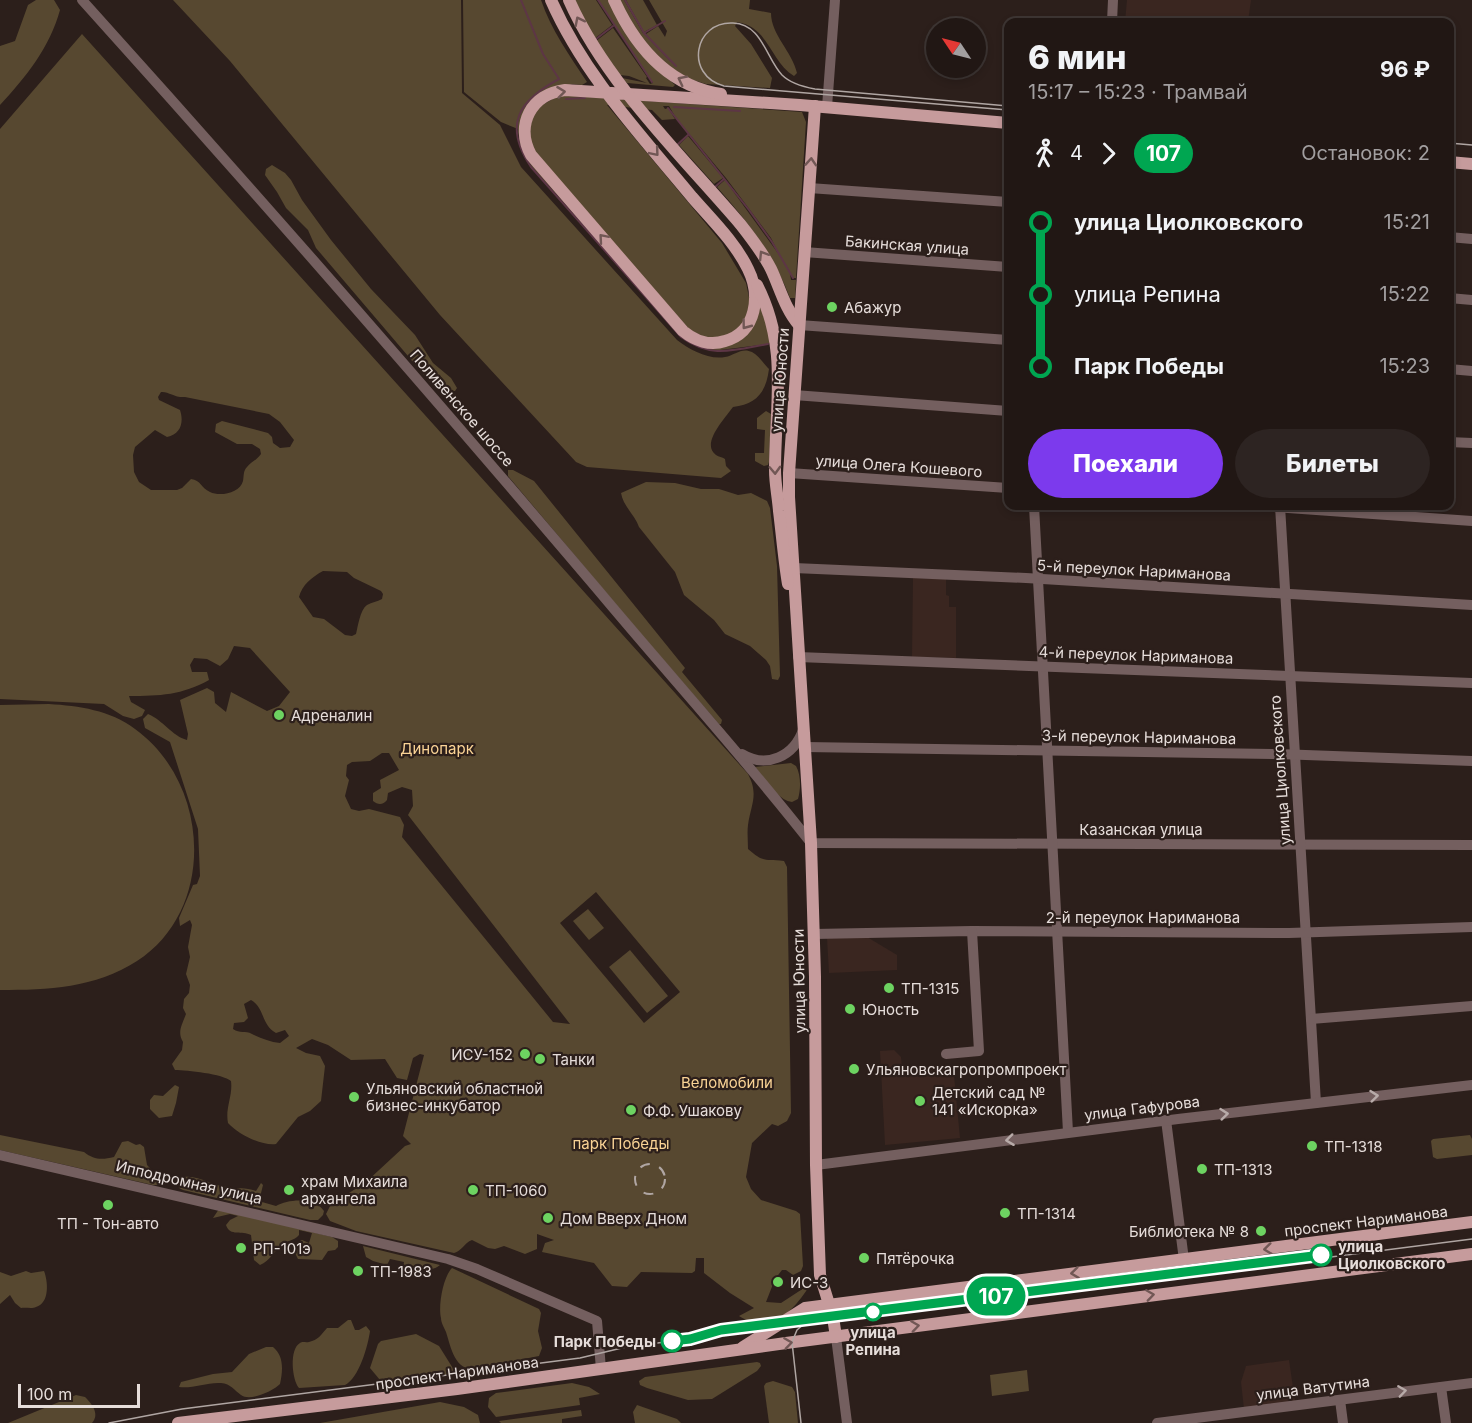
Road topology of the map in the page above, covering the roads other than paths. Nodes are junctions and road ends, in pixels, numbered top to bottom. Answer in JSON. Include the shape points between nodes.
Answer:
{"nodes":[{"id":1,"x":82,"y":0,"type":"edge"},
{"id":2,"x":551,"y":0,"type":"edge"},
{"id":3,"x":569,"y":0,"type":"edge"},
{"id":4,"x":614,"y":0,"type":"edge"},
{"id":5,"x":835,"y":0,"type":"edge"},
{"id":6,"x":1113,"y":0,"type":"edge"},
{"id":7,"x":1112,"y":18,"type":"edge"},
{"id":8,"x":800,"y":105,"type":"junction"},
{"id":9,"x":821,"y":107,"type":"junction"},
{"id":10,"x":1004,"y":123,"type":"edge"},
{"id":11,"x":1454,"y":162,"type":"edge"},
{"id":12,"x":1472,"y":164,"type":"edge"},
{"id":13,"x":809,"y":189,"type":"junction"},
{"id":14,"x":1004,"y":202,"type":"edge"},
{"id":15,"x":1454,"y":237,"type":"edge"},
{"id":16,"x":1472,"y":239,"type":"edge"},
{"id":17,"x":804,"y":252,"type":"junction"},
{"id":18,"x":1004,"y":267,"type":"edge"},
{"id":19,"x":749,"y":270,"type":"junction"},
{"id":20,"x":1454,"y":298,"type":"edge"},
{"id":21,"x":1472,"y":300,"type":"edge"},
{"id":22,"x":799,"y":325,"type":"junction"},
{"id":23,"x":1004,"y":340,"type":"edge"},
{"id":24,"x":1454,"y":369,"type":"edge"},
{"id":25,"x":1472,"y":371,"type":"edge"},
{"id":26,"x":794,"y":395,"type":"junction"},
{"id":27,"x":1004,"y":411,"type":"edge"},
{"id":28,"x":1454,"y":441,"type":"edge"},
{"id":29,"x":1472,"y":443,"type":"edge"},
{"id":30,"x":789,"y":473,"type":"junction"},
{"id":31,"x":1004,"y":488,"type":"edge"},
{"id":32,"x":1034,"y":510,"type":"edge"},
{"id":33,"x":1280,"y":510,"type":"edge"},
{"id":34,"x":1331,"y":510,"type":"edge"},
{"id":35,"x":1472,"y":521,"type":"edge"},
{"id":36,"x":794,"y":568,"type":"junction"},
{"id":37,"x":1038,"y":579,"type":"junction"},
{"id":38,"x":1284,"y":594,"type":"junction"},
{"id":39,"x":1472,"y":605,"type":"edge"},
{"id":40,"x":798,"y":657,"type":"junction"},
{"id":41,"x":1042,"y":666,"type":"junction"},
{"id":42,"x":1289,"y":676,"type":"junction"},
{"id":43,"x":1472,"y":683,"type":"edge"},
{"id":44,"x":803,"y":729,"type":"junction"},
{"id":45,"x":805,"y":747,"type":"junction"},
{"id":46,"x":737,"y":751,"type":"junction"},
{"id":47,"x":1047,"y":751,"type":"junction"},
{"id":48,"x":1294,"y":754,"type":"junction"},
{"id":49,"x":1472,"y":761,"type":"edge"},
{"id":50,"x":811,"y":843,"type":"junction"},
{"id":51,"x":1053,"y":844,"type":"junction"},
{"id":52,"x":1299,"y":844,"type":"junction"},
{"id":53,"x":1472,"y":844,"type":"edge"},
{"id":54,"x":1472,"y":927,"type":"edge"},
{"id":55,"x":972,"y":931,"type":"junction"},
{"id":56,"x":1057,"y":932,"type":"junction"},
{"id":57,"x":1305,"y":933,"type":"junction"},
{"id":58,"x":814,"y":934,"type":"junction"},
{"id":59,"x":1472,"y":1006,"type":"edge"},
{"id":60,"x":1311,"y":1018,"type":"junction"},
{"id":61,"x":946,"y":1054,"type":"dead end"},
{"id":62,"x":1472,"y":1085,"type":"edge"},
{"id":63,"x":1316,"y":1103,"type":"junction"},
{"id":64,"x":1166,"y":1120,"type":"junction"},
{"id":65,"x":1068,"y":1132,"type":"junction"},
{"id":66,"x":0,"y":1155,"type":"edge"},
{"id":67,"x":816,"y":1165,"type":"junction"},
{"id":68,"x":1472,"y":1222,"type":"edge"},
{"id":69,"x":1472,"y":1254,"type":"edge"},
{"id":70,"x":1184,"y":1260,"type":"junction"},
{"id":71,"x":829,"y":1305,"type":"junction"},
{"id":72,"x":836,"y":1336,"type":"junction"},
{"id":73,"x":740,"y":1349,"type":"junction"},
{"id":74,"x":601,"y":1369,"type":"junction"},
{"id":75,"x":1472,"y":1383,"type":"edge"},
{"id":76,"x":1441,"y":1387,"type":"junction"},
{"id":77,"x":1340,"y":1400,"type":"junction"},
{"id":78,"x":178,"y":1423,"type":"edge"},
{"id":79,"x":847,"y":1423,"type":"edge"},
{"id":80,"x":1157,"y":1423,"type":"edge"},
{"id":81,"x":1343,"y":1423,"type":"edge"},
{"id":82,"x":1446,"y":1423,"type":"edge"}],
"edges":[{"from":1,"to":46,"type":"street","name":"Поливенское шоссе","via":[[476,446]]},
{"from":2,"to":19,"type":"main road","name":"улица Юности","one_way":true,"via":[[591,72]]},
{"from":22,"to":3,"type":"main road","one_way":true,"via":[[789,313],[759,249],[615,76]]},
{"from":8,"to":4,"type":"main road","one_way":true,"via":[[711,92],[676,78],[638,43]]},
{"from":5,"to":9,"type":"street","name":"улица Юности"},
{"from":6,"to":7,"type":"street"},
{"from":8,"to":9,"type":"main road"},
{"from":19,"to":8,"type":"main road","one_way":true,"via":[[755,303],[746,327],[737,336],[719,343],[706,343],[688,335],[531,155],[525,141],[526,119],[532,106],[544,96],[565,90]]},
{"from":9,"to":10,"type":"main road"},
{"from":13,"to":9,"type":"main road","name":"улица Юности","one_way":true},
{"from":11,"to":12,"type":"main road"},
{"from":13,"to":14,"type":"street"},
{"from":13,"to":17,"type":"main road","name":"улица Юности"},
{"from":15,"to":16,"type":"street"},
{"from":17,"to":18,"type":"street","name":"Бакинская улица"},
{"from":17,"to":22,"type":"main road","name":"улица Юности"},
{"from":19,"to":40,"type":"main road","name":"улица Юности","one_way":true,"via":[[765,302],[778,352],[775,472]]},
{"from":20,"to":21,"type":"street"},
{"from":22,"to":23,"type":"street"},
{"from":22,"to":26,"type":"main road","name":"улица Юности"},
{"from":24,"to":25,"type":"street"},
{"from":26,"to":27,"type":"street"},
{"from":26,"to":30,"type":"main road","name":"улица Юности"},
{"from":28,"to":29,"type":"street"},
{"from":30,"to":31,"type":"street","name":"улица Олега Кошевого"},
{"from":30,"to":36,"type":"main road","name":"улица Юности"},
{"from":32,"to":37,"type":"street"},
{"from":33,"to":38,"type":"street","name":"улица Циолковского"},
{"from":34,"to":35,"type":"street"},
{"from":36,"to":37,"type":"street","name":"5-й переулок Нариманова"},
{"from":36,"to":40,"type":"main road","name":"улица Юности"},
{"from":37,"to":38,"type":"street","name":"5-й переулок Нариманова"},
{"from":37,"to":41,"type":"street"},
{"from":38,"to":39,"type":"street","name":"5-й переулок Нариманова"},
{"from":38,"to":42,"type":"street","name":"улица Циолковского"},
{"from":40,"to":41,"type":"street","name":"4-й переулок Нариманова"},
{"from":40,"to":44,"type":"main road","name":"улица Юности"},
{"from":41,"to":42,"type":"street","name":"4-й переулок Нариманова"},
{"from":41,"to":47,"type":"street"},
{"from":42,"to":43,"type":"street","name":"4-й переулок Нариманова"},
{"from":42,"to":48,"type":"street","name":"улица Циолковского"},
{"from":44,"to":45,"type":"main road","name":"улица Юности"},
{"from":44,"to":46,"type":"street","via":[[795,746],[781,758],[753,760]]},
{"from":45,"to":47,"type":"street","name":"3-й переулок Нариманова"},
{"from":45,"to":50,"type":"main road","name":"улица Юности"},
{"from":46,"to":50,"type":"street","name":"Поливенское шоссе"},
{"from":47,"to":48,"type":"street","name":"3-й переулок Нариманова"},
{"from":47,"to":51,"type":"street"},
{"from":48,"to":49,"type":"street","name":"3-й переулок Нариманова"},
{"from":48,"to":52,"type":"street","name":"улица Циолковского"},
{"from":50,"to":51,"type":"street","name":"Казанская улица"},
{"from":50,"to":58,"type":"main road","name":"улица Юности"},
{"from":51,"to":52,"type":"street","name":"Казанская улица"},
{"from":51,"to":56,"type":"street"},
{"from":52,"to":53,"type":"street","name":"Казанская улица"},
{"from":52,"to":57,"type":"street","name":"улица Циолковского"},
{"from":54,"to":57,"type":"street","name":"2-й переулок Нариманова"},
{"from":55,"to":56,"type":"street","name":"2-й переулок Нариманова"},
{"from":55,"to":58,"type":"street","name":"2-й переулок Нариманова"},
{"from":55,"to":61,"type":"street","via":[[979,1051]]},
{"from":56,"to":57,"type":"street","name":"2-й переулок Нариманова"},
{"from":56,"to":65,"type":"street"},
{"from":57,"to":60,"type":"street","name":"улица Циолковского"},
{"from":58,"to":67,"type":"main road","name":"улица Юности"},
{"from":59,"to":60,"type":"street"},
{"from":60,"to":63,"type":"street","name":"улица Циолковского"},
{"from":63,"to":62,"type":"street","name":"улица Гафурова","one_way":true},
{"from":64,"to":63,"type":"street","name":"улица Гафурова","one_way":true},
{"from":64,"to":65,"type":"street","name":"улица Гафурова"},
{"from":64,"to":70,"type":"street"},
{"from":65,"to":67,"type":"street","name":"улица Гафурова","one_way":true},
{"from":66,"to":74,"type":"street","name":"Ипподромная улица","via":[[458,1262],[597,1321]]},
{"from":67,"to":71,"type":"main road","name":"улица Юности","via":[[820,1275]]},
{"from":68,"to":70,"type":"main road","name":"проспект Нариманова","one_way":true},
{"from":72,"to":69,"type":"main road","name":"проспект Нариманова","one_way":true},
{"from":70,"to":71,"type":"main road","name":"проспект Нариманова","one_way":true},
{"from":71,"to":72,"type":"main road"},
{"from":71,"to":73,"type":"main road","name":"проспект Нариманова","via":[[805,1308]]},
{"from":73,"to":72,"type":"main road","name":"проспект Нариманова","one_way":true},
{"from":72,"to":79,"type":"street"},
{"from":73,"to":74,"type":"main road","name":"проспект Нариманова"},
{"from":74,"to":78,"type":"main road","name":"проспект Нариманова"},
{"from":75,"to":76,"type":"street","name":"улица Ватутина"},
{"from":77,"to":76,"type":"street","name":"улица Ватутина","one_way":true},
{"from":76,"to":82,"type":"street"},
{"from":77,"to":80,"type":"street","name":"улица Ватутина"},
{"from":77,"to":81,"type":"street"}]}
